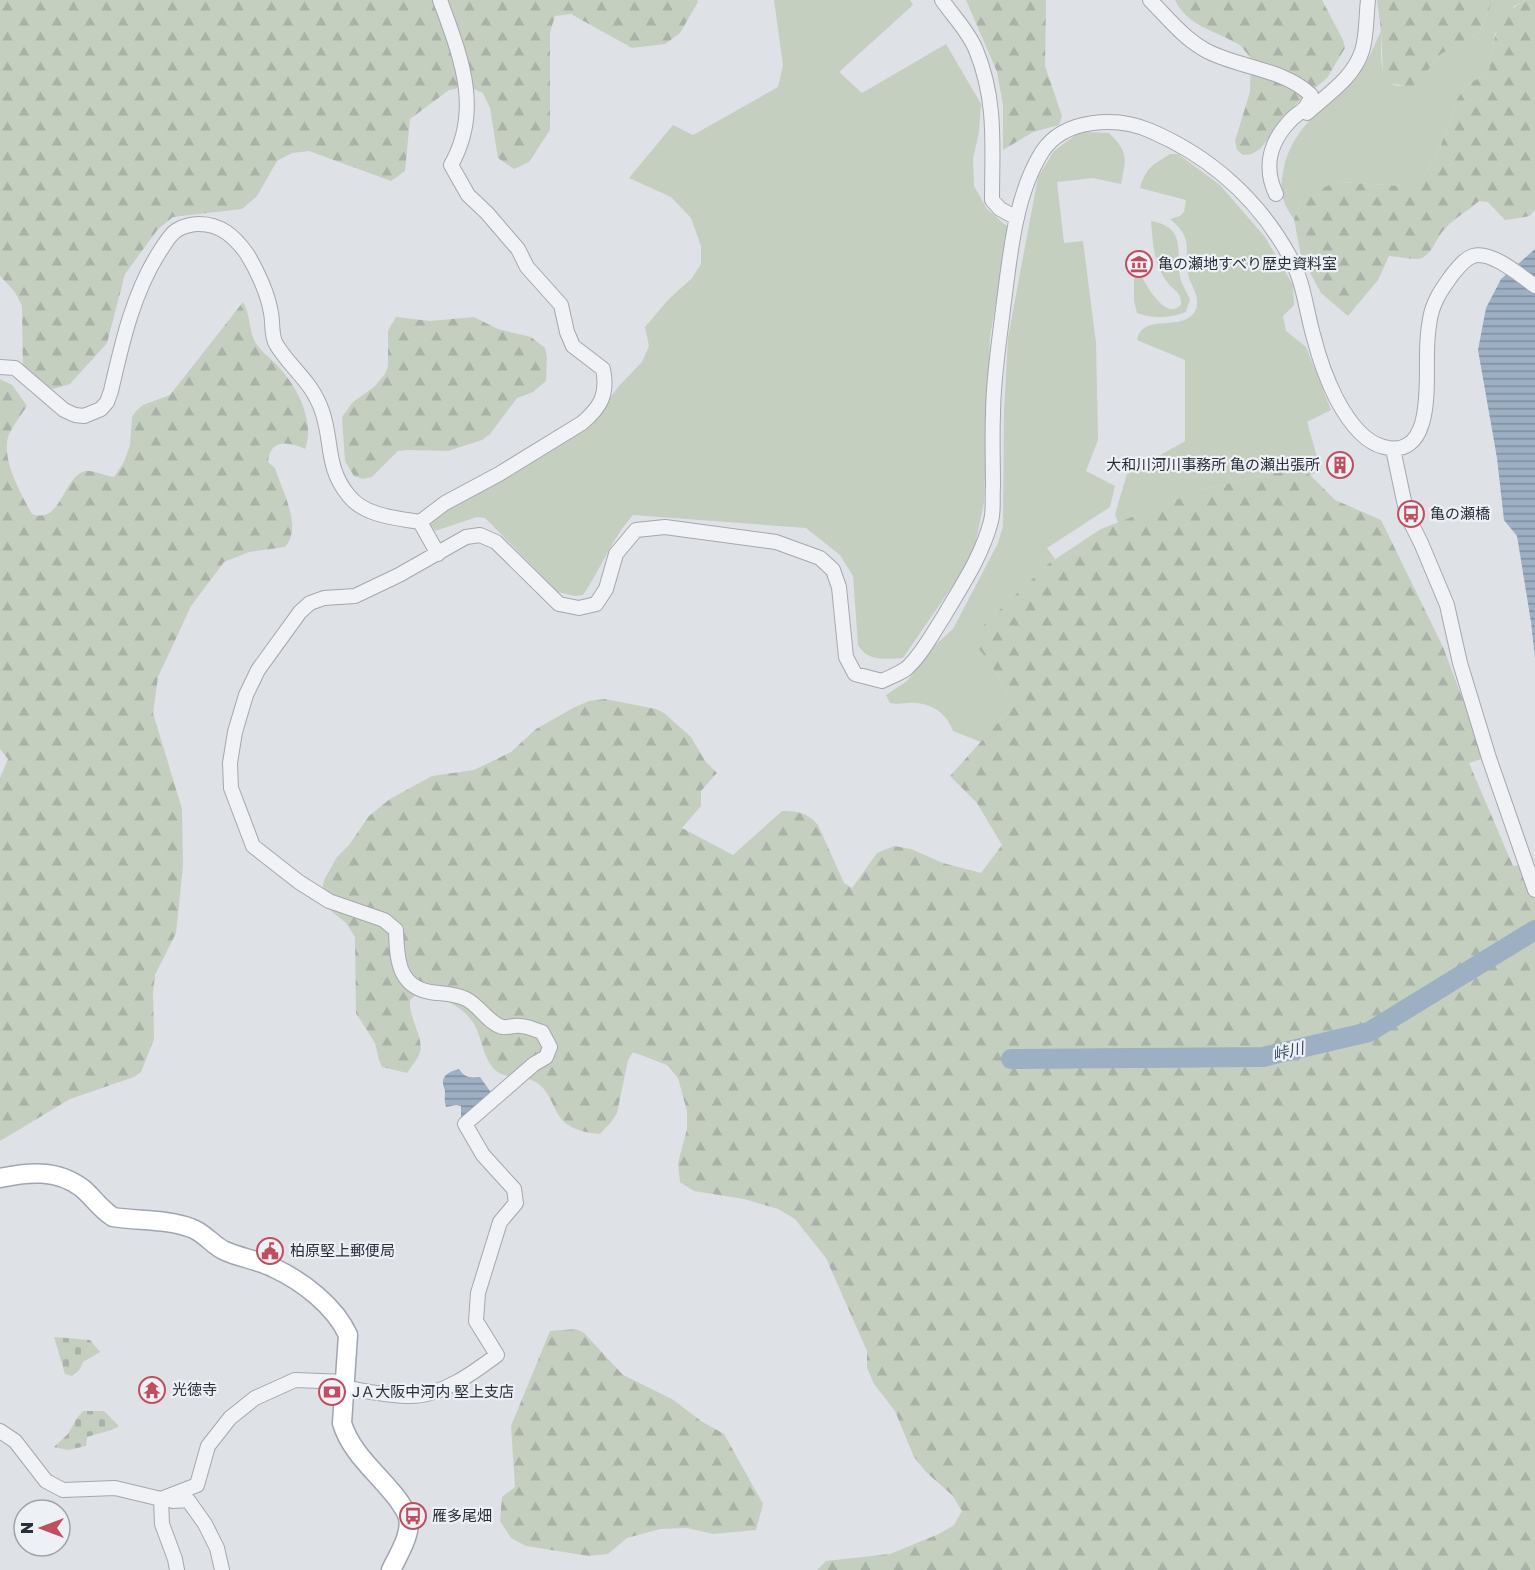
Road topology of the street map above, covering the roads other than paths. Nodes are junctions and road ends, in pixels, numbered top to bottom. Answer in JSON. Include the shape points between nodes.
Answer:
{"nodes":[{"id":1,"x":440,"y":0,"type":"edge"},
{"id":2,"x":942,"y":0,"type":"edge"},
{"id":3,"x":1150,"y":0,"type":"edge"},
{"id":4,"x":1368,"y":0,"type":"edge"},
{"id":5,"x":1276,"y":194,"type":"junction"},
{"id":6,"x":1265,"y":217,"type":"junction"},
{"id":7,"x":1017,"y":218,"type":"junction"},
{"id":8,"x":1535,"y":286,"type":"edge"},
{"id":9,"x":0,"y":367,"type":"edge"},
{"id":10,"x":1393,"y":449,"type":"junction"},
{"id":11,"x":420,"y":522,"type":"junction"},
{"id":12,"x":438,"y":554,"type":"junction"},
{"id":13,"x":1535,"y":890,"type":"edge"},
{"id":14,"x":0,"y":1178,"type":"edge"},
{"id":15,"x":346,"y":1385,"type":"junction"},
{"id":16,"x":0,"y":1431,"type":"edge"},
{"id":17,"x":163,"y":1498,"type":"junction"},
{"id":18,"x":177,"y":1570,"type":"edge"},
{"id":19,"x":222,"y":1570,"type":"edge"},
{"id":20,"x":391,"y":1570,"type":"edge"}],
"edges":[{"from":1,"to":11,"type":"street","via":[[461,59],[468,98],[461,146],[451,165],[468,195],[518,249],[527,267],[561,305],[573,346],[603,369],[607,387],[594,413],[582,423],[445,503]]},
{"from":2,"to":7,"type":"street","via":[[975,48],[992,106],[992,200]]},
{"from":3,"to":5,"type":"street","via":[[1190,42],[1292,81],[1311,95],[1309,105],[1288,123],[1274,144],[1269,180]]},
{"from":4,"to":5,"type":"street","via":[[1362,51],[1353,69],[1307,113],[1282,146]]},
{"from":5,"to":6,"type":"street"},
{"from":6,"to":7,"type":"street","via":[[1222,173],[1179,143],[1144,128],[1113,122],[1071,126],[1044,149]]},
{"from":6,"to":10,"type":"street","via":[[1292,260],[1304,290],[1314,340],[1334,394],[1349,420],[1367,437],[1379,446]]},
{"from":7,"to":12,"type":"street","via":[[996,366],[992,516],[971,571],[907,668],[882,681],[855,674],[846,657],[839,587],[833,570],[820,558],[776,542],[665,527],[636,530],[616,554],[606,589],[596,604],[579,608],[559,604],[502,547],[480,535],[466,537]]},
{"from":8,"to":10,"type":"street","via":[[1485,256],[1474,256],[1461,264],[1438,295],[1430,315],[1422,428],[1413,440]]},
{"from":9,"to":11,"type":"street","via":[[15,368],[75,415],[101,409],[111,391],[136,298],[166,241],[176,230],[194,224],[219,228],[232,235],[248,256],[271,311],[274,342],[307,380],[322,411],[334,473],[350,498],[383,517]]},
{"from":10,"to":13,"type":"street","via":[[1407,515],[1447,605],[1489,758]]},
{"from":11,"to":12,"type":"street"},
{"from":12,"to":15,"type":"street","via":[[355,596],[324,598],[300,612],[258,670],[246,695],[230,763],[231,788],[253,846],[329,901],[384,920],[396,930],[399,967],[409,983],[468,1000],[502,1027],[522,1025],[542,1032],[550,1047],[546,1056],[465,1124],[483,1155],[514,1189],[516,1203],[500,1222],[478,1293],[476,1321],[497,1355],[446,1388],[412,1396]]},
{"from":14,"to":15,"type":"main road","via":[[41,1172],[82,1188],[113,1216],[192,1228],[224,1251],[274,1268],[330,1308],[343,1324],[348,1335]]},
{"from":15,"to":17,"type":"street","via":[[295,1380],[255,1398],[230,1418],[208,1446],[197,1485]]},
{"from":15,"to":20,"type":"main road","via":[[342,1423],[345,1433],[408,1518],[406,1538]]},
{"from":16,"to":17,"type":"street","via":[[15,1441],[46,1481],[63,1490],[115,1488]]},
{"from":17,"to":18,"type":"street","via":[[162,1524]]},
{"from":17,"to":19,"type":"street","via":[[188,1500],[217,1548]]}]}
